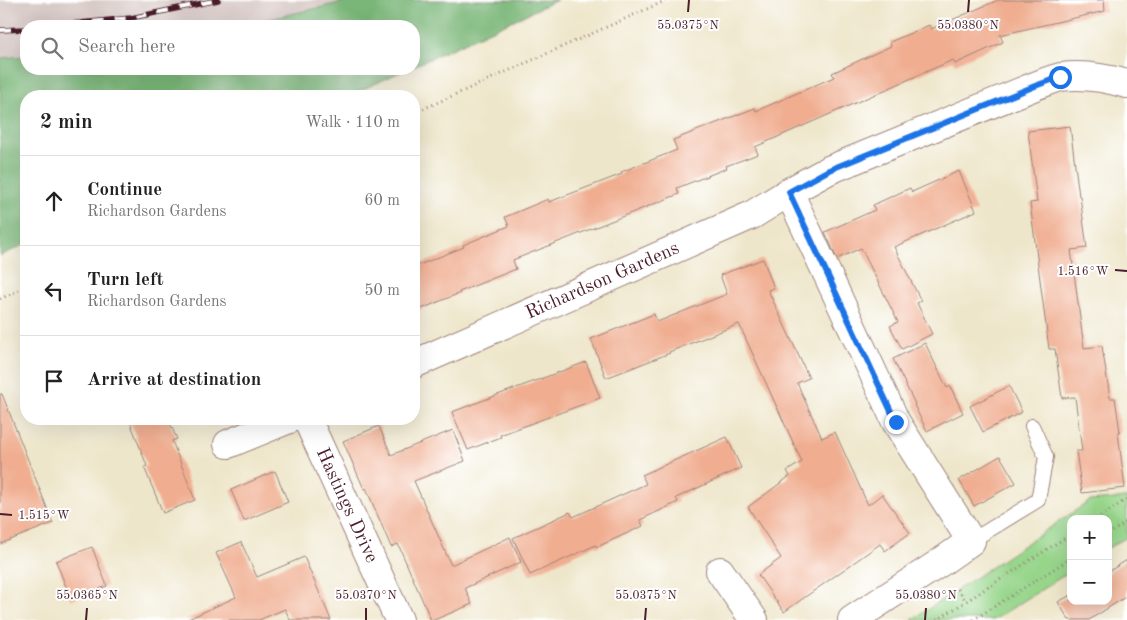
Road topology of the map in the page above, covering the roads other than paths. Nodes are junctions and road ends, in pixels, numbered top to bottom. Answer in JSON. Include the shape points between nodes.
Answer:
{"nodes":[{"id":1,"x":1127,"y":84,"type":"edge"},
{"id":2,"x":789,"y":192,"type":"junction"},
{"id":3,"x":420,"y":361,"type":"edge"},
{"id":4,"x":274,"y":425,"type":"edge"},
{"id":5,"x":311,"y":425,"type":"edge"},
{"id":6,"x":1032,"y":426,"type":"dead end"},
{"id":7,"x":228,"y":444,"type":"dead end"},
{"id":8,"x":971,"y":541,"type":"junction"},
{"id":9,"x":720,"y":571,"type":"dead end"},
{"id":10,"x":399,"y":620,"type":"edge"},
{"id":11,"x":754,"y":620,"type":"edge"},
{"id":12,"x":852,"y":620,"type":"edge"}],
"edges":[{"from":1,"to":2,"type":"street","name":"Richardson Gardens","via":[[1086,77],[1060,77],[829,170]]},
{"from":2,"to":3,"type":"street","name":"Richardson Gardens","via":[[752,215]]},
{"from":2,"to":8,"type":"street","via":[[896,422]]},
{"from":4,"to":7,"type":"street"},
{"from":5,"to":10,"type":"street","name":"Hastings Drive"},
{"from":6,"to":8,"type":"lane","via":[[1046,457],[1038,500]]},
{"from":8,"to":12,"type":"street"},
{"from":9,"to":11,"type":"street"}]}
